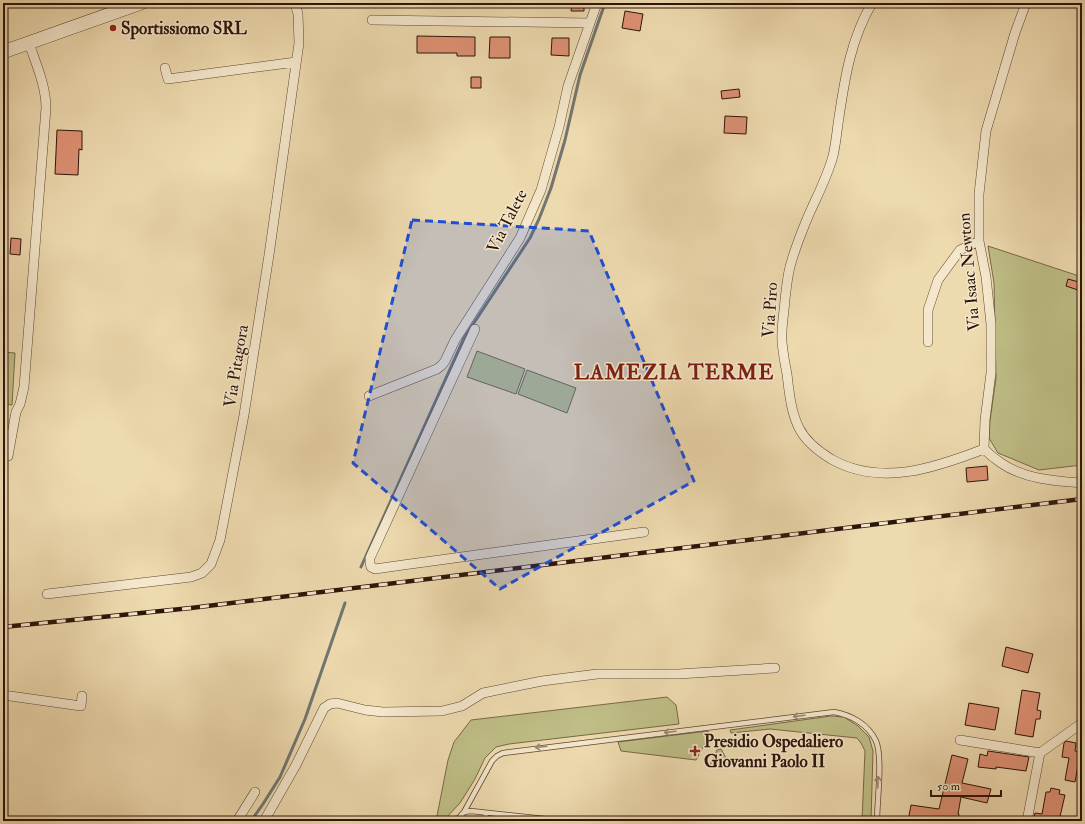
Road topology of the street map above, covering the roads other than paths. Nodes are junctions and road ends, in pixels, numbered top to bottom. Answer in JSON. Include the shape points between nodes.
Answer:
{"nodes":[{"id":1,"x":139,"y":3,"type":"edge"},
{"id":2,"x":295,"y":3,"type":"edge"},
{"id":3,"x":597,"y":3,"type":"edge"},
{"id":4,"x":872,"y":3,"type":"edge"},
{"id":5,"x":1026,"y":3,"type":"edge"},
{"id":6,"x":372,"y":20,"type":"dead end"},
{"id":7,"x":590,"y":23,"type":"junction"},
{"id":8,"x":29,"y":43,"type":"junction"},
{"id":9,"x":3,"y":52,"type":"edge"},
{"id":10,"x":296,"y":62,"type":"junction"},
{"id":11,"x":164,"y":68,"type":"dead end"},
{"id":12,"x":979,"y":241,"type":"junction"},
{"id":13,"x":475,"y":330,"type":"dead end"},
{"id":14,"x":928,"y":342,"type":"dead end"},
{"id":15,"x":442,"y":365,"type":"junction"},
{"id":16,"x":456,"y":371,"type":"junction"},
{"id":17,"x":368,"y":396,"type":"dead end"},
{"id":18,"x":984,"y":449,"type":"junction"},
{"id":19,"x":3,"y":456,"type":"edge"},
{"id":20,"x":1082,"y":483,"type":"edge"},
{"id":21,"x":644,"y":532,"type":"dead end"},
{"id":22,"x":47,"y":594,"type":"dead end"},
{"id":23,"x":775,"y":668,"type":"dead end"},
{"id":24,"x":3,"y":695,"type":"edge"},
{"id":25,"x":82,"y":696,"type":"dead end"},
{"id":26,"x":1082,"y":723,"type":"edge"},
{"id":27,"x":960,"y":740,"type":"dead end"},
{"id":28,"x":1040,"y":753,"type":"junction"},
{"id":29,"x":255,"y":792,"type":"dead end"},
{"id":30,"x":464,"y":812,"type":"junction"},
{"id":31,"x":486,"y":812,"type":"junction"},
{"id":32,"x":537,"y":820,"type":"edge"},
{"id":33,"x":237,"y":821,"type":"edge"},
{"id":34,"x":264,"y":821,"type":"edge"},
{"id":35,"x":456,"y":821,"type":"edge"},
{"id":36,"x":486,"y":821,"type":"edge"},
{"id":37,"x":564,"y":821,"type":"edge"},
{"id":38,"x":876,"y":821,"type":"edge"},
{"id":39,"x":1027,"y":821,"type":"edge"}],
"edges":[{"from":1,"to":8,"type":"main road"},
{"from":2,"to":10,"type":"street","name":"Via Pitagora","via":[[299,43]]},
{"from":3,"to":7,"type":"street","name":"Via Talete"},
{"from":4,"to":18,"type":"street","name":"Via Piro","via":[[850,55],[828,172],[788,273],[782,342],[791,404],[798,428],[806,441],[841,464],[866,472],[895,474],[919,471]]},
{"from":5,"to":12,"type":"street","name":"Via Isaac Newton","via":[[986,131],[979,194]]},
{"from":6,"to":7,"type":"street"},
{"from":7,"to":15,"type":"street","name":"Via Talete","via":[[568,86],[541,190],[520,238],[455,340]]},
{"from":8,"to":9,"type":"main road"},
{"from":8,"to":19,"type":"street","via":[[44,89],[46,108],[24,387],[16,412],[8,456]]},
{"from":10,"to":11,"type":"street","via":[[168,79]]},
{"from":10,"to":22,"type":"street","name":"Via Pitagora","via":[[244,415],[220,540],[211,564],[191,577]]},
{"from":12,"to":14,"type":"street","via":[[960,250],[938,280],[928,310]]},
{"from":12,"to":18,"type":"street","name":"Via Isaac Newton","via":[[991,324],[991,373]]},
{"from":13,"to":16,"type":"street"},
{"from":15,"to":16,"type":"street"},
{"from":15,"to":17,"type":"street"},
{"from":16,"to":21,"type":"street","via":[[370,558],[371,567],[375,569]]},
{"from":18,"to":20,"type":"street","via":[[1001,463],[1020,473]]},
{"from":23,"to":34,"type":"street","via":[[678,674],[597,674],[542,681],[496,689],[462,706],[442,711],[383,712],[337,703],[330,704],[324,708],[296,765]]},
{"from":24,"to":25,"type":"street","via":[[81,706]]},
{"from":26,"to":28,"type":"street"},
{"from":27,"to":28,"type":"street"},
{"from":28,"to":39,"type":"street"},
{"from":29,"to":33,"type":"street"},
{"from":30,"to":31,"type":"lane"},
{"from":30,"to":35,"type":"lane"},
{"from":38,"to":30,"type":"lane","one_way":true,"via":[[879,768],[875,740],[863,724],[845,714],[834,712],[503,753],[492,761]]},
{"from":31,"to":32,"type":"lane"},
{"from":31,"to":36,"type":"lane"},
{"from":32,"to":37,"type":"lane"}]}
